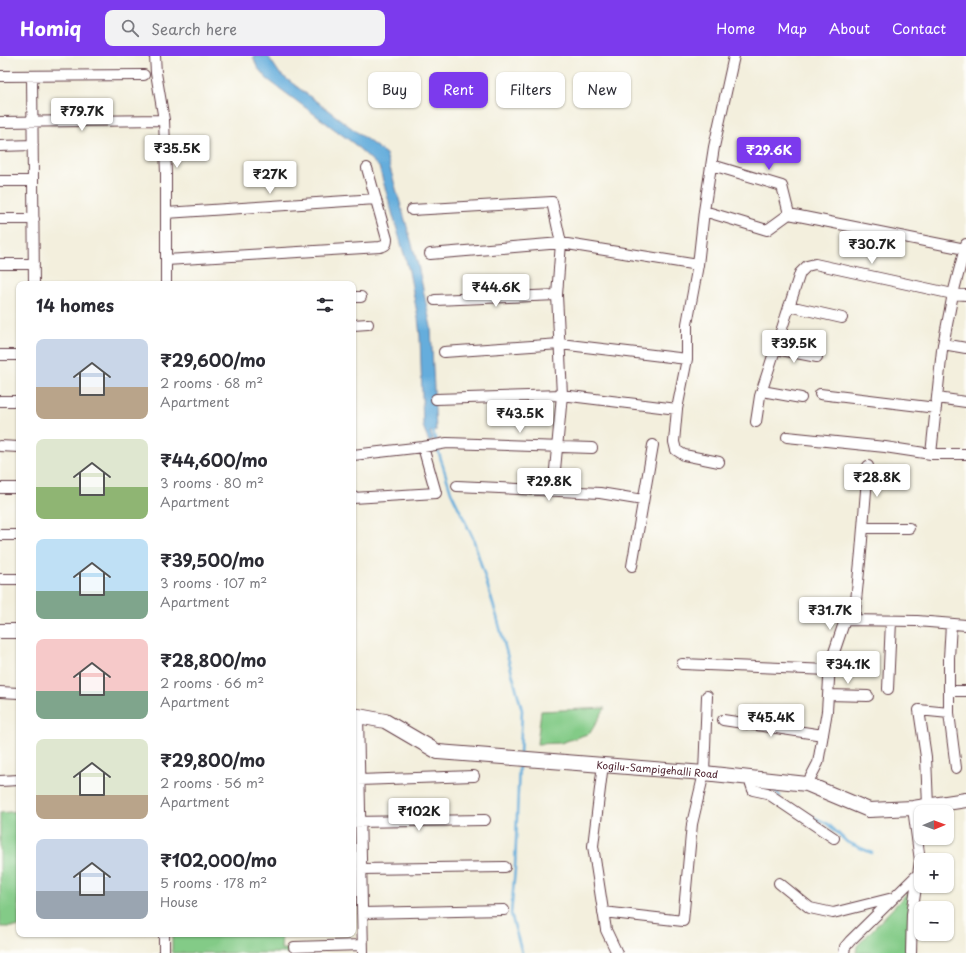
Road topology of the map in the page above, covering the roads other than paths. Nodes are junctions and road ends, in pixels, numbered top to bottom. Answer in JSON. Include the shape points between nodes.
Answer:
{"nodes":[{"id":1,"x":155,"y":56,"type":"edge"},
{"id":2,"x":734,"y":56,"type":"edge"},
{"id":3,"x":144,"y":75,"type":"dead end"},
{"id":4,"x":0,"y":76,"type":"edge"},
{"id":5,"x":32,"y":76,"type":"junction"},
{"id":6,"x":164,"y":120,"type":"junction"},
{"id":7,"x":0,"y":122,"type":"edge"},
{"id":8,"x":33,"y":122,"type":"junction"},
{"id":9,"x":33,"y":145,"type":"junction"},
{"id":10,"x":0,"y":146,"type":"edge"},
{"id":11,"x":712,"y":165,"type":"junction"},
{"id":12,"x":367,"y":168,"type":"dead end"},
{"id":13,"x":0,"y":180,"type":"edge"},
{"id":14,"x":33,"y":181,"type":"junction"},
{"id":15,"x":376,"y":199,"type":"junction"},
{"id":16,"x":412,"y":210,"type":"dead end"},
{"id":17,"x":704,"y":211,"type":"junction"},
{"id":18,"x":166,"y":213,"type":"junction"},
{"id":19,"x":789,"y":214,"type":"junction"},
{"id":20,"x":0,"y":219,"type":"edge"},
{"id":21,"x":34,"y":219,"type":"junction"},
{"id":22,"x":561,"y":243,"type":"junction"},
{"id":23,"x":965,"y":247,"type":"edge"},
{"id":24,"x":430,"y":254,"type":"dead end"},
{"id":25,"x":166,"y":260,"type":"junction"},
{"id":26,"x":0,"y":264,"type":"edge"},
{"id":27,"x":34,"y":264,"type":"junction"},
{"id":28,"x":698,"y":265,"type":"junction"},
{"id":29,"x":34,"y":281,"type":"edge"},
{"id":30,"x":166,"y":281,"type":"edge"},
{"id":31,"x":953,"y":294,"type":"junction"},
{"id":32,"x":557,"y":295,"type":"junction"},
{"id":33,"x":966,"y":296,"type":"edge"},
{"id":34,"x":434,"y":300,"type":"dead end"},
{"id":35,"x":789,"y":306,"type":"junction"},
{"id":36,"x":842,"y":318,"type":"dead end"},
{"id":37,"x":368,"y":324,"type":"dead end"},
{"id":38,"x":356,"y":325,"type":"edge"},
{"id":39,"x":560,"y":344,"type":"junction"},
{"id":40,"x":943,"y":344,"type":"junction"},
{"id":41,"x":966,"y":348,"type":"edge"},
{"id":42,"x":776,"y":349,"type":"junction"},
{"id":43,"x":444,"y":352,"type":"dead end"},
{"id":44,"x":0,"y":355,"type":"edge"},
{"id":45,"x":16,"y":355,"type":"edge"},
{"id":46,"x":817,"y":357,"type":"dead end"},
{"id":47,"x":687,"y":359,"type":"junction"},
{"id":48,"x":762,"y":392,"type":"junction"},
{"id":49,"x":820,"y":394,"type":"dead end"},
{"id":50,"x":562,"y":395,"type":"junction"},
{"id":51,"x":801,"y":398,"type":"dead end"},
{"id":52,"x":436,"y":399,"type":"dead end"},
{"id":53,"x":0,"y":401,"type":"edge"},
{"id":54,"x":16,"y":401,"type":"edge"},
{"id":55,"x":966,"y":402,"type":"edge"},
{"id":56,"x":936,"y":403,"type":"junction"},
{"id":57,"x":677,"y":409,"type":"junction"},
{"id":58,"x":756,"y":422,"type":"dead end"},
{"id":59,"x":787,"y":437,"type":"dead end"},
{"id":60,"x":653,"y":445,"type":"dead end"},
{"id":61,"x":0,"y":446,"type":"edge"},
{"id":62,"x":16,"y":446,"type":"edge"},
{"id":63,"x":423,"y":447,"type":"junction"},
{"id":64,"x":557,"y":447,"type":"junction"},
{"id":65,"x":592,"y":448,"type":"dead end"},
{"id":66,"x":931,"y":454,"type":"junction"},
{"id":67,"x":966,"y":454,"type":"edge"},
{"id":68,"x":356,"y":455,"type":"edge"},
{"id":69,"x":719,"y":462,"type":"dead end"},
{"id":70,"x":868,"y":466,"type":"dead end"},
{"id":71,"x":457,"y":486,"type":"dead end"},
{"id":72,"x":0,"y":488,"type":"edge"},
{"id":73,"x":16,"y":488,"type":"edge"},
{"id":74,"x":553,"y":491,"type":"junction"},
{"id":75,"x":356,"y":498,"type":"edge"},
{"id":76,"x":643,"y":500,"type":"junction"},
{"id":77,"x":863,"y":528,"type":"junction"},
{"id":78,"x":909,"y":528,"type":"dead end"},
{"id":79,"x":0,"y":534,"type":"edge"},
{"id":80,"x":16,"y":535,"type":"edge"},
{"id":81,"x":632,"y":566,"type":"dead end"},
{"id":82,"x":0,"y":579,"type":"edge"},
{"id":83,"x":16,"y":579,"type":"edge"},
{"id":84,"x":854,"y":620,"type":"junction"},
{"id":85,"x":892,"y":621,"type":"junction"},
{"id":86,"x":952,"y":624,"type":"junction"},
{"id":87,"x":966,"y":625,"type":"edge"},
{"id":88,"x":0,"y":631,"type":"edge"},
{"id":89,"x":16,"y":631,"type":"edge"},
{"id":90,"x":682,"y":664,"type":"dead end"},
{"id":91,"x":829,"y":670,"type":"junction"},
{"id":92,"x":888,"y":689,"type":"dead end"},
{"id":93,"x":949,"y":691,"type":"junction"},
{"id":94,"x":966,"y":691,"type":"edge"},
{"id":95,"x":0,"y":692,"type":"edge"},
{"id":96,"x":16,"y":693,"type":"edge"},
{"id":97,"x":707,"y":696,"type":"dead end"},
{"id":98,"x":828,"y":696,"type":"junction"},
{"id":99,"x":868,"y":696,"type":"dead end"},
{"id":100,"x":949,"y":713,"type":"junction"},
{"id":101,"x":356,"y":715,"type":"edge"},
{"id":102,"x":723,"y":720,"type":"dead end"},
{"id":103,"x":823,"y":735,"type":"junction"},
{"id":104,"x":603,"y":764,"type":"junction"},
{"id":105,"x":956,"y":768,"type":"dead end"},
{"id":106,"x":704,"y":773,"type":"junction"},
{"id":107,"x":474,"y":776,"type":"dead end"},
{"id":108,"x":749,"y":778,"type":"junction"},
{"id":109,"x":16,"y":780,"type":"edge"},
{"id":110,"x":359,"y":780,"type":"junction"},
{"id":111,"x":0,"y":781,"type":"edge"},
{"id":112,"x":807,"y":784,"type":"junction"},
{"id":113,"x":966,"y":800,"type":"edge"},
{"id":114,"x":928,"y":805,"type":"edge"},
{"id":115,"x":934,"y":805,"type":"edge"},
{"id":116,"x":913,"y":808,"type":"joint"},
{"id":117,"x":485,"y":820,"type":"dead end"},
{"id":118,"x":357,"y":822,"type":"edge"},
{"id":119,"x":834,"y":838,"type":"dead end"},
{"id":120,"x":919,"y":853,"type":"edge"},
{"id":121,"x":505,"y":866,"type":"dead end"},
{"id":122,"x":361,"y":869,"type":"junction"},
{"id":123,"x":914,"y":878,"type":"edge"},
{"id":124,"x":357,"y":884,"type":"edge"},
{"id":125,"x":779,"y":884,"type":"dead end"},
{"id":126,"x":915,"y":893,"type":"edge"},
{"id":127,"x":893,"y":898,"type":"junction"},
{"id":128,"x":504,"y":910,"type":"dead end"},
{"id":129,"x":603,"y":912,"type":"junction"},
{"id":130,"x":362,"y":913,"type":"junction"},
{"id":131,"x":164,"y":937,"type":"edge"},
{"id":132,"x":294,"y":947,"type":"dead end"},
{"id":133,"x":362,"y":949,"type":"edge"},
{"id":134,"x":164,"y":953,"type":"edge"},
{"id":135,"x":617,"y":953,"type":"edge"},
{"id":136,"x":844,"y":953,"type":"edge"},
{"id":137,"x":911,"y":953,"type":"edge"}],
"edges":[{"from":1,"to":6,"type":"street"},
{"from":2,"to":11,"type":"street"},
{"from":3,"to":5,"type":"street"},
{"from":4,"to":5,"type":"street"},
{"from":5,"to":8,"type":"street"},
{"from":6,"to":8,"type":"street"},
{"from":6,"to":18,"type":"street"},
{"from":7,"to":8,"type":"street"},
{"from":8,"to":9,"type":"street"},
{"from":9,"to":10,"type":"street"},
{"from":9,"to":14,"type":"street"},
{"from":11,"to":17,"type":"street"},
{"from":11,"to":19,"type":"street","via":[[782,186]]},
{"from":12,"to":15,"type":"street"},
{"from":13,"to":14,"type":"street"},
{"from":14,"to":21,"type":"street"},
{"from":15,"to":18,"type":"street"},
{"from":15,"to":25,"type":"street","via":[[387,239],[385,246]]},
{"from":16,"to":22,"type":"street","via":[[552,202]]},
{"from":17,"to":19,"type":"street","via":[[767,230]]},
{"from":17,"to":28,"type":"street"},
{"from":18,"to":25,"type":"street"},
{"from":19,"to":23,"type":"street"},
{"from":20,"to":21,"type":"street"},
{"from":21,"to":27,"type":"street"},
{"from":22,"to":24,"type":"street"},
{"from":22,"to":28,"type":"street"},
{"from":22,"to":32,"type":"street"},
{"from":23,"to":31,"type":"street"},
{"from":25,"to":30,"type":"street"},
{"from":26,"to":27,"type":"street"},
{"from":27,"to":29,"type":"street"},
{"from":28,"to":47,"type":"street","via":[[687,324]]},
{"from":31,"to":33,"type":"street"},
{"from":31,"to":35,"type":"street","via":[[815,264],[807,266],[800,273]]},
{"from":31,"to":40,"type":"street"},
{"from":32,"to":34,"type":"street"},
{"from":32,"to":39,"type":"street"},
{"from":35,"to":36,"type":"street"},
{"from":35,"to":42,"type":"street"},
{"from":37,"to":38,"type":"street"},
{"from":39,"to":43,"type":"street"},
{"from":39,"to":47,"type":"street"},
{"from":39,"to":50,"type":"street"},
{"from":40,"to":41,"type":"street"},
{"from":40,"to":56,"type":"street"},
{"from":42,"to":46,"type":"street"},
{"from":42,"to":48,"type":"street"},
{"from":44,"to":45,"type":"street"},
{"from":47,"to":57,"type":"street"},
{"from":48,"to":51,"type":"street"},
{"from":48,"to":58,"type":"street"},
{"from":49,"to":56,"type":"street"},
{"from":50,"to":52,"type":"street"},
{"from":50,"to":57,"type":"street"},
{"from":50,"to":64,"type":"street"},
{"from":53,"to":54,"type":"street"},
{"from":55,"to":56,"type":"street"},
{"from":56,"to":66,"type":"street"},
{"from":57,"to":69,"type":"street","via":[[674,442],[676,450],[684,455]]},
{"from":59,"to":66,"type":"street"},
{"from":60,"to":76,"type":"street"},
{"from":61,"to":62,"type":"street"},
{"from":63,"to":64,"type":"street","via":[[447,443]]},
{"from":63,"to":68,"type":"street"},
{"from":63,"to":75,"type":"street","via":[[436,493]]},
{"from":64,"to":65,"type":"street"},
{"from":64,"to":74,"type":"street"},
{"from":66,"to":67,"type":"street"},
{"from":70,"to":77,"type":"street"},
{"from":71,"to":74,"type":"street"},
{"from":72,"to":73,"type":"street"},
{"from":74,"to":76,"type":"street","via":[[600,493]]},
{"from":76,"to":81,"type":"street"},
{"from":77,"to":78,"type":"street"},
{"from":77,"to":84,"type":"street"},
{"from":79,"to":80,"type":"street"},
{"from":82,"to":83,"type":"street"},
{"from":84,"to":85,"type":"street"},
{"from":84,"to":91,"type":"street","via":[[845,620]]},
{"from":85,"to":86,"type":"street"},
{"from":85,"to":92,"type":"street"},
{"from":86,"to":87,"type":"street"},
{"from":86,"to":93,"type":"street"},
{"from":88,"to":89,"type":"street"},
{"from":90,"to":91,"type":"street"},
{"from":91,"to":98,"type":"street"},
{"from":93,"to":94,"type":"street"},
{"from":93,"to":100,"type":"street"},
{"from":95,"to":96,"type":"street"},
{"from":97,"to":106,"type":"street"},
{"from":98,"to":99,"type":"street"},
{"from":98,"to":103,"type":"street"},
{"from":100,"to":105,"type":"street"},
{"from":100,"to":114,"type":"street","via":[[919,710],[926,757]]},
{"from":101,"to":104,"type":"street","name":"Kogilu-Sampigehalli Road","via":[[385,721],[438,752]]},
{"from":101,"to":110,"type":"street"},
{"from":102,"to":103,"type":"street"},
{"from":103,"to":112,"type":"street","via":[[818,763]]},
{"from":104,"to":106,"type":"street","name":"Kogilu-Sampigehalli Road"},
{"from":104,"to":129,"type":"street","via":[[594,846]]},
{"from":106,"to":108,"type":"street","name":"Kogilu-Sampigehalli Road"},
{"from":106,"to":129,"type":"street","via":[[692,824],[683,921]]},
{"from":107,"to":110,"type":"street"},
{"from":108,"to":112,"type":"street","name":"Kogilu-Sampigehalli Road"},
{"from":108,"to":119,"type":"street","via":[[753,790],[767,793]]},
{"from":109,"to":111,"type":"street"},
{"from":110,"to":118,"type":"street"},
{"from":112,"to":116,"type":"street","name":"Kogilu-Sampigehalli Road","via":[[869,810]]},
{"from":113,"to":115,"type":"street","name":"Kogilu-Sampigehalli Road"},
{"from":116,"to":120,"type":"street"},
{"from":117,"to":118,"type":"street"},
{"from":118,"to":122,"type":"street"},
{"from":121,"to":122,"type":"street"},
{"from":122,"to":124,"type":"street"},
{"from":123,"to":127,"type":"street"},
{"from":124,"to":130,"type":"street"},
{"from":125,"to":127,"type":"street","via":[[810,908],[833,912]]},
{"from":126,"to":137,"type":"street"},
{"from":127,"to":136,"type":"street","via":[[850,941]]},
{"from":128,"to":130,"type":"street"},
{"from":129,"to":135,"type":"street","via":[[606,930]]},
{"from":130,"to":133,"type":"street"},
{"from":131,"to":134,"type":"street"},
{"from":132,"to":133,"type":"street"}]}
